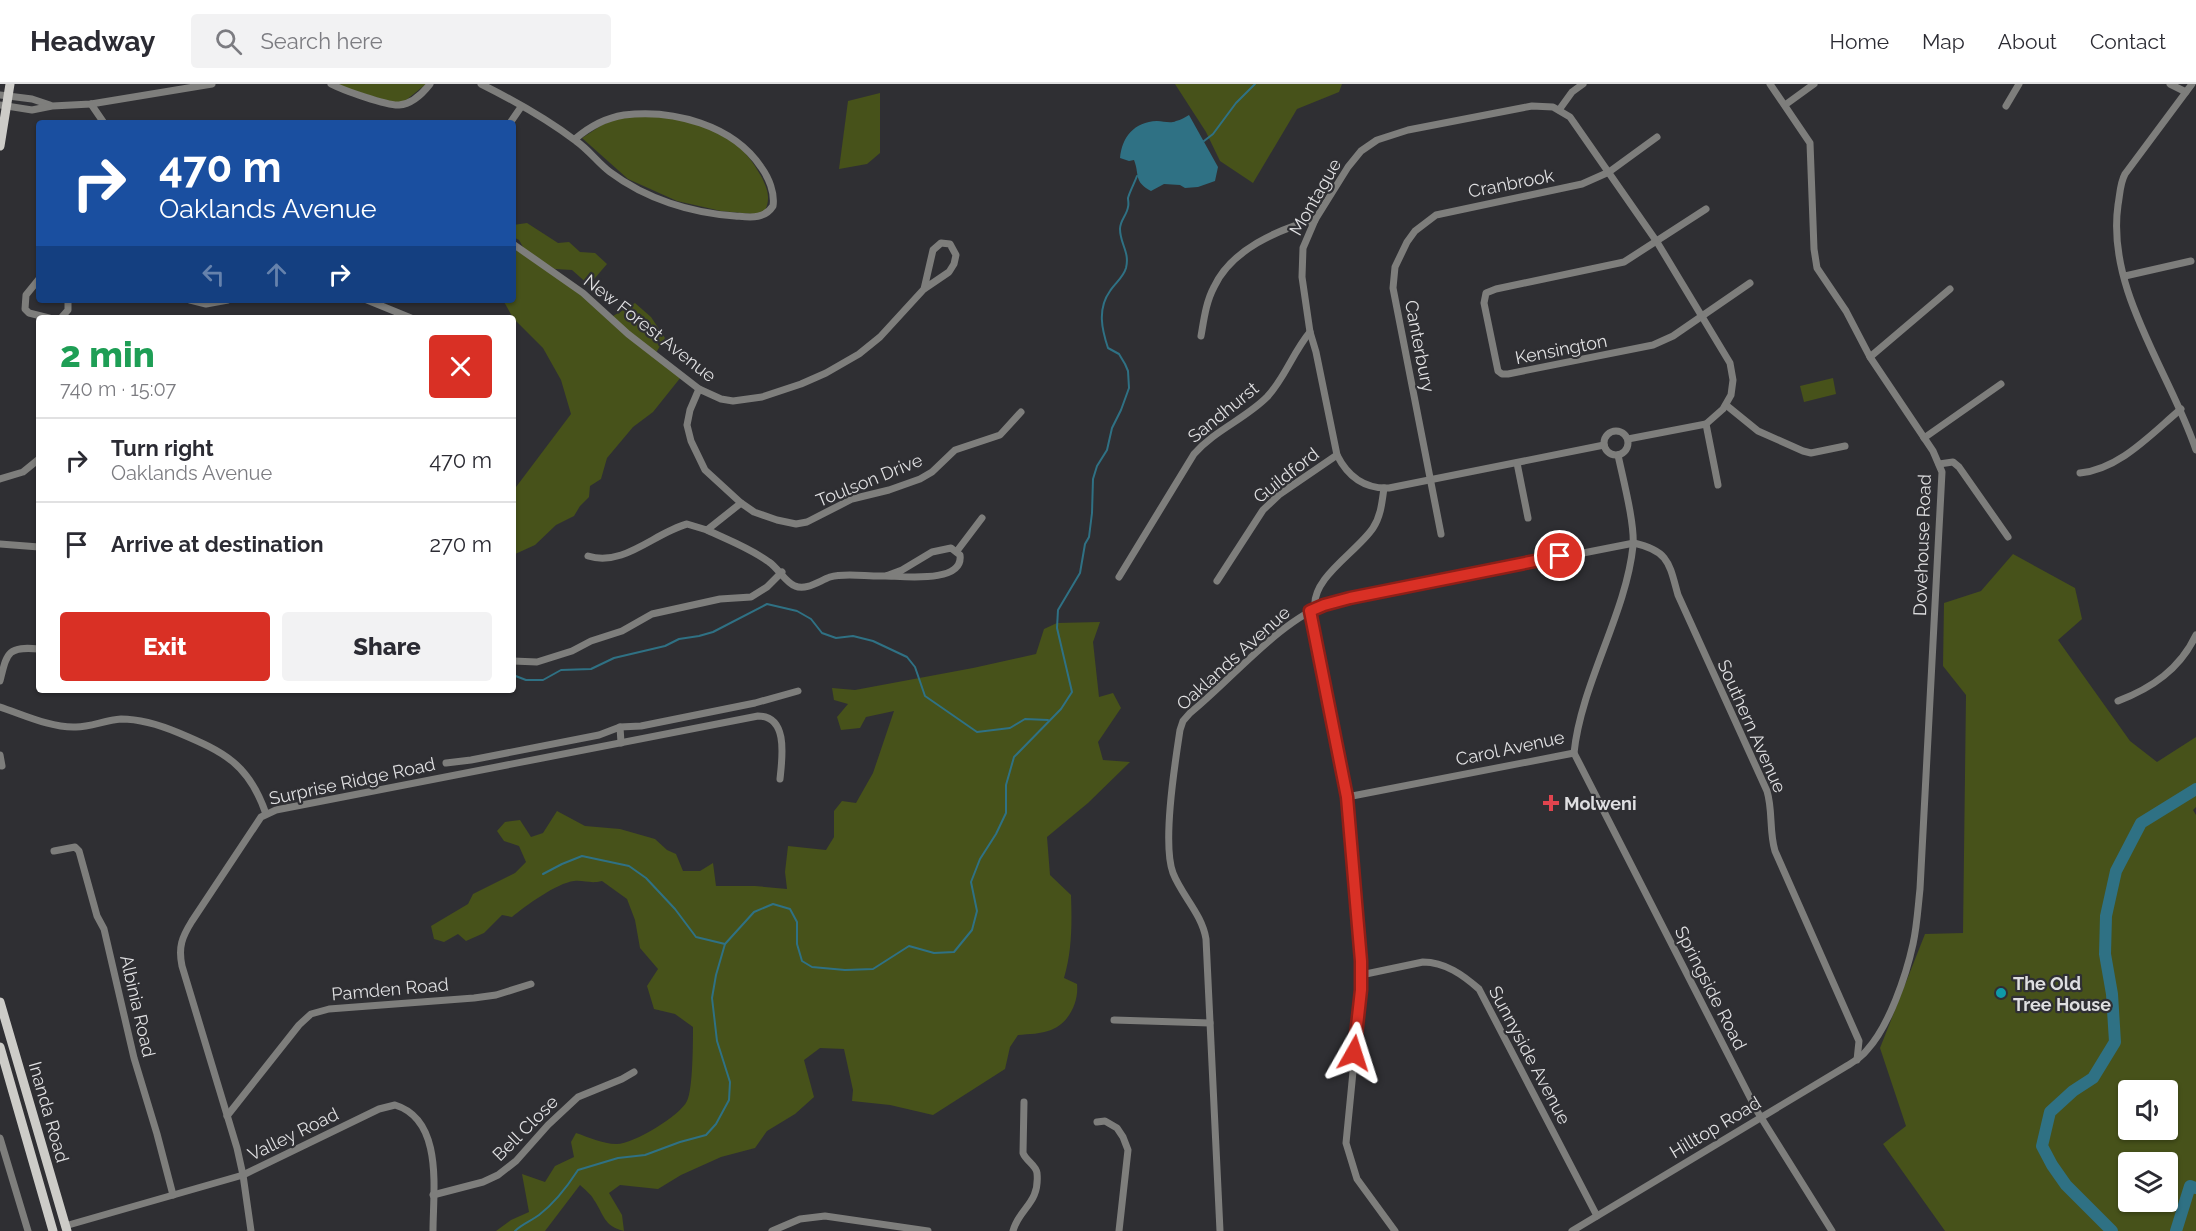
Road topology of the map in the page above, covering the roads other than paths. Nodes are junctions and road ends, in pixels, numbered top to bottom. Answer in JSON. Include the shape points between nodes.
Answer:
{"nodes":[{"id":1,"x":10,"y":84,"type":"edge"},
{"id":2,"x":212,"y":84,"type":"edge"},
{"id":3,"x":331,"y":84,"type":"edge"},
{"id":4,"x":430,"y":84,"type":"edge"},
{"id":5,"x":481,"y":84,"type":"edge"},
{"id":6,"x":1583,"y":84,"type":"edge"},
{"id":7,"x":1770,"y":84,"type":"edge"},
{"id":8,"x":1814,"y":84,"type":"edge"},
{"id":9,"x":2019,"y":84,"type":"edge"},
{"id":10,"x":2170,"y":84,"type":"edge"},
{"id":11,"x":2192,"y":84,"type":"edge"},
{"id":12,"x":2186,"y":92,"type":"junction"},
{"id":13,"x":4,"y":95,"type":"edge"},
{"id":14,"x":91,"y":104,"type":"junction"},
{"id":15,"x":1785,"y":105,"type":"junction"},
{"id":16,"x":3,"y":106,"type":"edge"},
{"id":17,"x":52,"y":106,"type":"junction"},
{"id":18,"x":2006,"y":106,"type":"dead end"},
{"id":19,"x":521,"y":107,"type":"junction"},
{"id":20,"x":1559,"y":110,"type":"junction"},
{"id":21,"x":102,"y":120,"type":"edge"},
{"id":22,"x":512,"y":120,"type":"edge"},
{"id":23,"x":1657,"y":137,"type":"dead end"},
{"id":24,"x":575,"y":139,"type":"junction"},
{"id":25,"x":0,"y":146,"type":"edge"},
{"id":26,"x":1608,"y":172,"type":"junction"},
{"id":27,"x":1706,"y":209,"type":"dead end"},
{"id":28,"x":1315,"y":220,"type":"junction"},
{"id":29,"x":1420,"y":226,"type":"joint"},
{"id":30,"x":1657,"y":242,"type":"junction"},
{"id":31,"x":516,"y":246,"type":"edge"},
{"id":32,"x":2191,"y":261,"type":"dead end"},
{"id":33,"x":2125,"y":276,"type":"junction"},
{"id":34,"x":36,"y":283,"type":"edge"},
{"id":35,"x":1750,"y":283,"type":"dead end"},
{"id":36,"x":1950,"y":289,"type":"dead end"},
{"id":37,"x":924,"y":290,"type":"junction"},
{"id":38,"x":373,"y":303,"type":"edge"},
{"id":39,"x":395,"y":314,"type":"edge"},
{"id":40,"x":37,"y":315,"type":"edge"},
{"id":41,"x":1702,"y":316,"type":"junction"},
{"id":42,"x":1310,"y":332,"type":"junction"},
{"id":43,"x":1201,"y":336,"type":"dead end"},
{"id":44,"x":1870,"y":357,"type":"junction"},
{"id":45,"x":2001,"y":384,"type":"dead end"},
{"id":46,"x":699,"y":389,"type":"junction"},
{"id":47,"x":1726,"y":405,"type":"junction"},
{"id":48,"x":2181,"y":409,"type":"junction"},
{"id":49,"x":1021,"y":412,"type":"dead end"},
{"id":50,"x":1706,"y":424,"type":"junction"},
{"id":51,"x":1924,"y":438,"type":"junction"},
{"id":52,"x":1628,"y":439,"type":"junction"},
{"id":53,"x":1604,"y":445,"type":"junction"},
{"id":54,"x":1845,"y":446,"type":"dead end"},
{"id":55,"x":2196,"y":450,"type":"edge"},
{"id":56,"x":1337,"y":455,"type":"junction"},
{"id":57,"x":1618,"y":455,"type":"junction"},
{"id":58,"x":36,"y":461,"type":"edge"},
{"id":59,"x":1517,"y":463,"type":"junction"},
{"id":60,"x":1940,"y":464,"type":"junction"},
{"id":61,"x":2080,"y":473,"type":"dead end"},
{"id":62,"x":0,"y":479,"type":"edge"},
{"id":63,"x":1431,"y":479,"type":"junction"},
{"id":64,"x":1718,"y":485,"type":"dead end"},
{"id":65,"x":1384,"y":488,"type":"junction"},
{"id":66,"x":741,"y":503,"type":"junction"},
{"id":67,"x":982,"y":518,"type":"dead end"},
{"id":68,"x":1528,"y":518,"type":"dead end"},
{"id":69,"x":707,"y":530,"type":"junction"},
{"id":70,"x":1441,"y":534,"type":"dead end"},
{"id":71,"x":2008,"y":537,"type":"dead end"},
{"id":72,"x":1634,"y":543,"type":"junction"},
{"id":73,"x":0,"y":544,"type":"edge"},
{"id":74,"x":36,"y":547,"type":"edge"},
{"id":75,"x":957,"y":551,"type":"junction"},
{"id":76,"x":588,"y":556,"type":"dead end"},
{"id":77,"x":782,"y":572,"type":"junction"},
{"id":78,"x":886,"y":576,"type":"junction"},
{"id":79,"x":1119,"y":578,"type":"dead end"},
{"id":80,"x":1217,"y":581,"type":"dead end"},
{"id":81,"x":1313,"y":610,"type":"junction"},
{"id":82,"x":2196,"y":635,"type":"edge"},
{"id":83,"x":36,"y":649,"type":"edge"},
{"id":84,"x":516,"y":661,"type":"edge"},
{"id":85,"x":0,"y":681,"type":"edge"},
{"id":86,"x":798,"y":691,"type":"dead end"},
{"id":87,"x":2118,"y":701,"type":"dead end"},
{"id":88,"x":0,"y":707,"type":"edge"},
{"id":89,"x":620,"y":727,"type":"junction"},
{"id":90,"x":621,"y":743,"type":"junction"},
{"id":91,"x":1574,"y":753,"type":"junction"},
{"id":92,"x":0,"y":755,"type":"edge"},
{"id":93,"x":446,"y":763,"type":"dead end"},
{"id":94,"x":2,"y":766,"type":"dead end"},
{"id":95,"x":780,"y":779,"type":"dead end"},
{"id":96,"x":1347,"y":797,"type":"junction"},
{"id":97,"x":266,"y":813,"type":"junction"},
{"id":98,"x":54,"y":851,"type":"dead end"},
{"id":99,"x":1361,"y":975,"type":"junction"},
{"id":100,"x":531,"y":984,"type":"dead end"},
{"id":101,"x":0,"y":1002,"type":"edge"},
{"id":102,"x":1114,"y":1020,"type":"dead end"},
{"id":103,"x":1210,"y":1023,"type":"junction"},
{"id":104,"x":1859,"y":1041,"type":"junction"},
{"id":105,"x":1871,"y":1046,"type":"junction"},
{"id":106,"x":1,"y":1052,"type":"edge"},
{"id":107,"x":1857,"y":1060,"type":"junction"},
{"id":108,"x":634,"y":1072,"type":"dead end"},
{"id":109,"x":1024,"y":1102,"type":"dead end"},
{"id":110,"x":227,"y":1116,"type":"junction"},
{"id":111,"x":1761,"y":1117,"type":"junction"},
{"id":112,"x":1097,"y":1122,"type":"dead end"},
{"id":113,"x":0,"y":1138,"type":"edge"},
{"id":114,"x":243,"y":1175,"type":"junction"},
{"id":115,"x":173,"y":1195,"type":"junction"},
{"id":116,"x":433,"y":1195,"type":"junction"},
{"id":117,"x":1597,"y":1216,"type":"junction"},
{"id":118,"x":883,"y":1228,"type":"edge"},
{"id":119,"x":66,"y":1229,"type":"edge"},
{"id":120,"x":28,"y":1231,"type":"edge"},
{"id":121,"x":53,"y":1231,"type":"edge"},
{"id":122,"x":251,"y":1231,"type":"edge"},
{"id":123,"x":434,"y":1231,"type":"edge"},
{"id":124,"x":772,"y":1231,"type":"edge"},
{"id":125,"x":928,"y":1231,"type":"edge"},
{"id":126,"x":1013,"y":1231,"type":"edge"},
{"id":127,"x":1119,"y":1231,"type":"edge"},
{"id":128,"x":1220,"y":1231,"type":"edge"},
{"id":129,"x":1395,"y":1231,"type":"edge"},
{"id":130,"x":1572,"y":1231,"type":"edge"},
{"id":131,"x":1832,"y":1231,"type":"edge"}],
"edges":[{"from":1,"to":13,"type":"main road"},
{"from":2,"to":14,"type":"street"},
{"from":3,"to":4,"type":"street","via":[[400,105],[414,100]]},
{"from":5,"to":19,"type":"street"},
{"from":6,"to":20,"type":"street"},
{"from":7,"to":15,"type":"street","name":"Dovehouse Road"},
{"from":8,"to":15,"type":"street"},
{"from":9,"to":18,"type":"street"},
{"from":10,"to":12,"type":"street"},
{"from":11,"to":12,"type":"street"},
{"from":12,"to":33,"type":"street","via":[[2122,179],[2116,230]]},
{"from":13,"to":16,"type":"main road"},
{"from":13,"to":17,"type":"street"},
{"from":14,"to":17,"type":"street"},
{"from":14,"to":21,"type":"street"},
{"from":15,"to":44,"type":"street","name":"Dovehouse Road","via":[[1810,143],[1817,268]]},
{"from":16,"to":17,"type":"street","via":[[32,110]]},
{"from":16,"to":25,"type":"main road"},
{"from":19,"to":22,"type":"street"},
{"from":19,"to":24,"type":"street"},
{"from":20,"to":26,"type":"street","via":[[1578,127]]},
{"from":20,"to":28,"type":"street","name":"Montague","via":[[1532,106],[1384,137],[1356,157]]},
{"from":23,"to":26,"type":"street","name":"Cranbrook"},
{"from":24,"to":24,"type":"street","via":[[618,177],[668,202],[697,211],[750,217],[763,215],[773,206],[772,188],[752,154],[713,128],[690,120],[623,115],[600,122]]},
{"from":26,"to":29,"type":"street","name":"Cranbrook","via":[[1571,187],[1442,212]]},
{"from":26,"to":30,"type":"street"},
{"from":27,"to":30,"type":"street"},
{"from":28,"to":42,"type":"street","name":"Montague","via":[[1301,257]]},
{"from":28,"to":43,"type":"street","via":[[1259,242],[1228,266],[1211,292]]},
{"from":29,"to":63,"type":"street","name":"Canterbury","via":[[1399,258],[1392,282]]},
{"from":30,"to":41,"type":"street"},
{"from":30,"to":41,"type":"street","name":"Kensington","via":[[1624,262],[1486,293],[1484,303],[1498,371],[1508,374],[1637,350],[1663,341]]},
{"from":31,"to":46,"type":"street","name":"New Forest Avenue","via":[[583,293]]},
{"from":32,"to":33,"type":"street"},
{"from":33,"to":48,"type":"street","via":[[2136,317]]},
{"from":34,"to":40,"type":"street","via":[[26,295],[25,309]]},
{"from":35,"to":41,"type":"street"},
{"from":36,"to":44,"type":"street"},
{"from":37,"to":37,"type":"street","name":"New Forest Avenue","via":[[933,250],[938,244],[950,244],[956,255],[951,269]]},
{"from":37,"to":46,"type":"street","name":"New Forest Avenue","via":[[868,348],[826,373],[745,401],[722,399]]},
{"from":38,"to":39,"type":"street"},
{"from":41,"to":47,"type":"street","via":[[1731,366],[1732,390]]},
{"from":42,"to":56,"type":"street","name":"Montague"},
{"from":42,"to":79,"type":"street","name":"Sandhurst","via":[[1268,395],[1194,454]]},
{"from":44,"to":51,"type":"street","name":"Dovehouse Road"},
{"from":45,"to":51,"type":"street"},
{"from":46,"to":66,"type":"street","name":"Toulson Drive","via":[[689,415],[691,441],[707,472]]},
{"from":47,"to":50,"type":"street"},
{"from":47,"to":54,"type":"street","via":[[1758,430],[1803,451]]},
{"from":48,"to":55,"type":"street"},
{"from":48,"to":61,"type":"street","via":[[2115,463]]},
{"from":49,"to":66,"type":"street","name":"Toulson Drive","via":[[1000,435],[955,450],[920,479],[848,501],[803,523],[766,517]]},
{"from":50,"to":52,"type":"street"},
{"from":50,"to":64,"type":"street"},
{"from":51,"to":60,"type":"street","name":"Dovehouse Road"},
{"from":52,"to":53,"type":"street","via":[[1615,430],[1608,434]]},
{"from":52,"to":57,"type":"street","via":[[1626,451]]},
{"from":53,"to":57,"type":"street","via":[[1608,452]]},
{"from":53,"to":59,"type":"street","name":"Montague"},
{"from":56,"to":65,"type":"street","name":"Montague","via":[[1357,480]]},
{"from":56,"to":80,"type":"street","name":"Guildford","via":[[1263,510]]},
{"from":57,"to":72,"type":"street","name":"Carol Avenue"},
{"from":58,"to":62,"type":"street","via":[[23,472]]},
{"from":59,"to":63,"type":"street","name":"Montague"},
{"from":59,"to":68,"type":"street"},
{"from":60,"to":71,"type":"street","via":[[1953,462],[1959,467]]},
{"from":60,"to":105,"type":"street","name":"Dovehouse Road","via":[[1943,481],[1917,916],[1905,970]]},
{"from":63,"to":65,"type":"street","name":"Montague"},
{"from":63,"to":70,"type":"street","name":"Canterbury"},
{"from":65,"to":81,"type":"street","via":[[1374,527],[1321,585]]},
{"from":66,"to":69,"type":"street"},
{"from":67,"to":75,"type":"street"},
{"from":69,"to":76,"type":"street","via":[[687,524],[623,554],[602,560]]},
{"from":69,"to":77,"type":"street","via":[[757,554]]},
{"from":72,"to":81,"type":"street","name":"Oaklands Avenue","via":[[1386,590]]},
{"from":72,"to":91,"type":"street","name":"Carol Avenue"},
{"from":72,"to":104,"type":"street","name":"Southern Avenue","via":[[1660,552],[1670,564],[1678,595],[1767,792],[1775,851]]},
{"from":73,"to":74,"type":"street"},
{"from":75,"to":78,"type":"street","via":[[948,547],[932,552]]},
{"from":75,"to":78,"type":"street","via":[[959,563],[945,574]]},
{"from":77,"to":78,"type":"street","via":[[792,585],[801,588],[837,576]]},
{"from":77,"to":84,"type":"street","via":[[762,591],[747,598],[720,599],[652,614],[572,651],[537,662]]},
{"from":81,"to":96,"type":"street"},
{"from":81,"to":103,"type":"street","name":"Oaklands Avenue","via":[[1285,628],[1190,713],[1180,730],[1168,852],[1174,875],[1205,931]]},
{"from":82,"to":87,"type":"street","via":[[2174,668],[2155,683]]},
{"from":83,"to":85,"type":"street","via":[[12,650],[6,657]]},
{"from":86,"to":89,"type":"street","via":[[755,704]]},
{"from":88,"to":97,"type":"street","via":[[69,727],[127,720],[171,730],[224,753],[251,781]]},
{"from":89,"to":90,"type":"street"},
{"from":89,"to":93,"type":"street","via":[[599,735]]},
{"from":90,"to":95,"type":"street","name":"Surprise Ridge Road","via":[[766,716],[779,729]]},
{"from":90,"to":97,"type":"street","name":"Surprise Ridge Road"},
{"from":91,"to":96,"type":"street","name":"Carol Avenue"},
{"from":91,"to":111,"type":"street","name":"Springside Road"},
{"from":92,"to":94,"type":"street"},
{"from":96,"to":99,"type":"street"},
{"from":97,"to":110,"type":"street","name":"Surprise Ridge Road","via":[[181,939],[183,966]]},
{"from":98,"to":115,"type":"street","name":"Albinia Road","via":[[75,847],[79,851],[104,929],[129,1040]]},
{"from":99,"to":117,"type":"street","name":"Sunnyside Avenue","via":[[1431,962],[1456,972],[1479,989]]},
{"from":99,"to":129,"type":"street","via":[[1346,1148],[1357,1179]]},
{"from":100,"to":110,"type":"street","name":"Pamden Road","via":[[474,998],[316,1012],[299,1025]]},
{"from":101,"to":119,"type":"main road","name":"Inanda Road"},
{"from":102,"to":103,"type":"street"},
{"from":103,"to":128,"type":"street","name":"Oaklands Avenue"},
{"from":104,"to":105,"type":"street"},
{"from":104,"to":107,"type":"street","name":"Southern Avenue"},
{"from":105,"to":107,"type":"street","name":"Hilltop Road"},
{"from":106,"to":121,"type":"main road","name":"Inanda Road"},
{"from":107,"to":111,"type":"street","name":"Hilltop Road"},
{"from":108,"to":116,"type":"street","name":"Bell Close","via":[[578,1097],[498,1176]]},
{"from":109,"to":126,"type":"street","via":[[1023,1153],[1037,1175],[1032,1202]]},
{"from":110,"to":114,"type":"street","name":"Surprise Ridge Road"},
{"from":111,"to":117,"type":"street","name":"Hilltop Road"},
{"from":111,"to":131,"type":"street","name":"Springside Road"},
{"from":112,"to":127,"type":"street","via":[[1105,1121],[1117,1128],[1128,1150]]},
{"from":113,"to":120,"type":"street"},
{"from":114,"to":115,"type":"street","name":"Valley Road"},
{"from":114,"to":116,"type":"street","name":"Valley Road","via":[[379,1109],[395,1105],[411,1114],[430,1140]]},
{"from":114,"to":122,"type":"street","name":"Surprise Ridge Road"},
{"from":115,"to":119,"type":"street","name":"Valley Road"},
{"from":116,"to":123,"type":"street","name":"Valley Road"},
{"from":117,"to":130,"type":"street","name":"Hilltop Road"},
{"from":118,"to":124,"type":"street","via":[[815,1216]]},
{"from":118,"to":125,"type":"street"}]}
